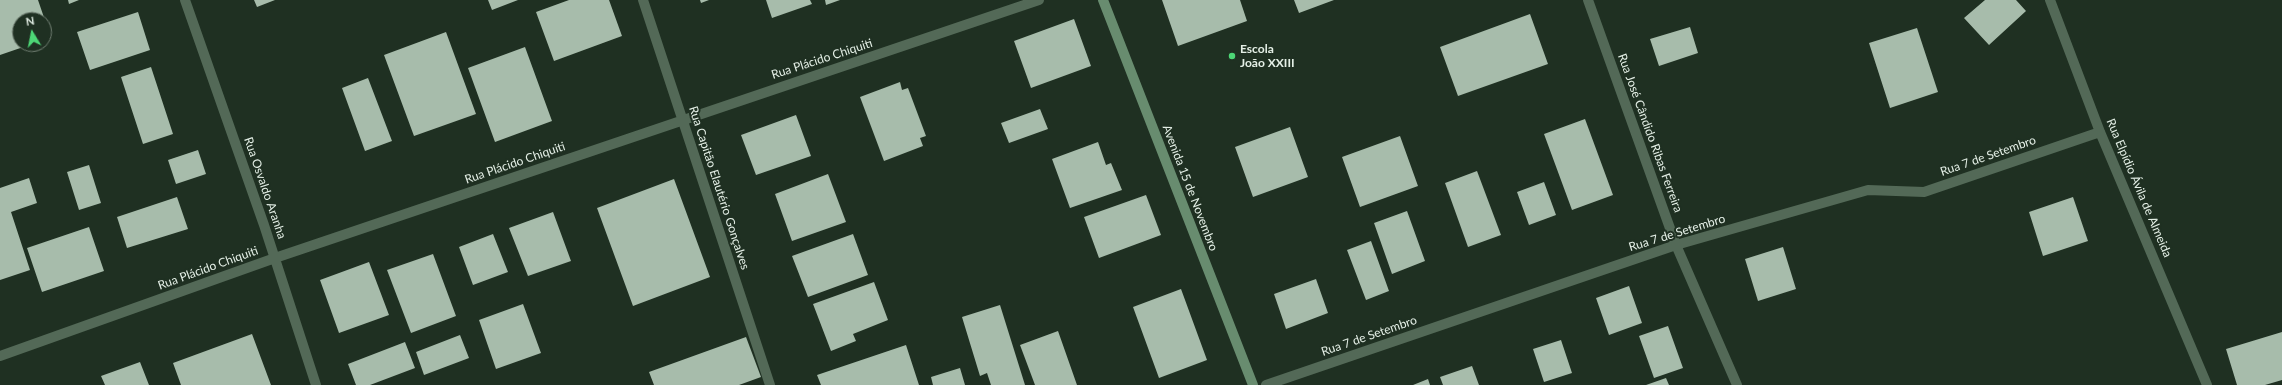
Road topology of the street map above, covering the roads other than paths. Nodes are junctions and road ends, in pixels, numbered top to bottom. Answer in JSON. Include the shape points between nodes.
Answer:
{"nodes":[{"id":1,"x":185,"y":0,"type":"edge"},
{"id":2,"x":643,"y":0,"type":"edge"},
{"id":3,"x":1039,"y":0,"type":"edge"},
{"id":4,"x":1103,"y":0,"type":"edge"},
{"id":5,"x":1588,"y":0,"type":"edge"},
{"id":6,"x":2050,"y":0,"type":"edge"},
{"id":7,"x":682,"y":119,"type":"junction"},
{"id":8,"x":2100,"y":132,"type":"junction"},
{"id":9,"x":1676,"y":245,"type":"junction"},
{"id":10,"x":275,"y":258,"type":"junction"},
{"id":11,"x":0,"y":356,"type":"edge"},
{"id":12,"x":316,"y":385,"type":"edge"},
{"id":13,"x":770,"y":385,"type":"edge"},
{"id":14,"x":1253,"y":385,"type":"edge"},
{"id":15,"x":1266,"y":385,"type":"edge"},
{"id":16,"x":1737,"y":385,"type":"edge"},
{"id":17,"x":2207,"y":385,"type":"edge"}],
"edges":[{"from":1,"to":10,"type":"street","name":"Rua Osvaldo Aranha"},
{"from":2,"to":7,"type":"street","name":"Rua Capitão Elautério Gonçalves"},
{"from":3,"to":7,"type":"street","name":"Rua Plácido Chiquiti"},
{"from":4,"to":14,"type":"main road","name":"Avenida 15 de Novembro"},
{"from":5,"to":9,"type":"street","name":"Rua José Cândido Ribas Ferreira"},
{"from":6,"to":8,"type":"street","name":"Rua Elpídio Ávila de Almeida"},
{"from":7,"to":10,"type":"street","name":"Rua Plácido Chiquiti"},
{"from":7,"to":13,"type":"street","name":"Rua Capitão Elautério Gonçalves"},
{"from":8,"to":9,"type":"street","name":"Rua 7 de Setembro","via":[[1924,192],[1868,190]]},
{"from":8,"to":17,"type":"street","name":"Rua Elpídio Ávila de Almeida"},
{"from":9,"to":15,"type":"street","name":"Rua 7 de Setembro"},
{"from":9,"to":16,"type":"street","name":"Rua José Cândido Ribas Ferreira"},
{"from":10,"to":11,"type":"street","name":"Rua Plácido Chiquiti"},
{"from":10,"to":12,"type":"street","name":"Rua Osvaldo Aranha"}]}
